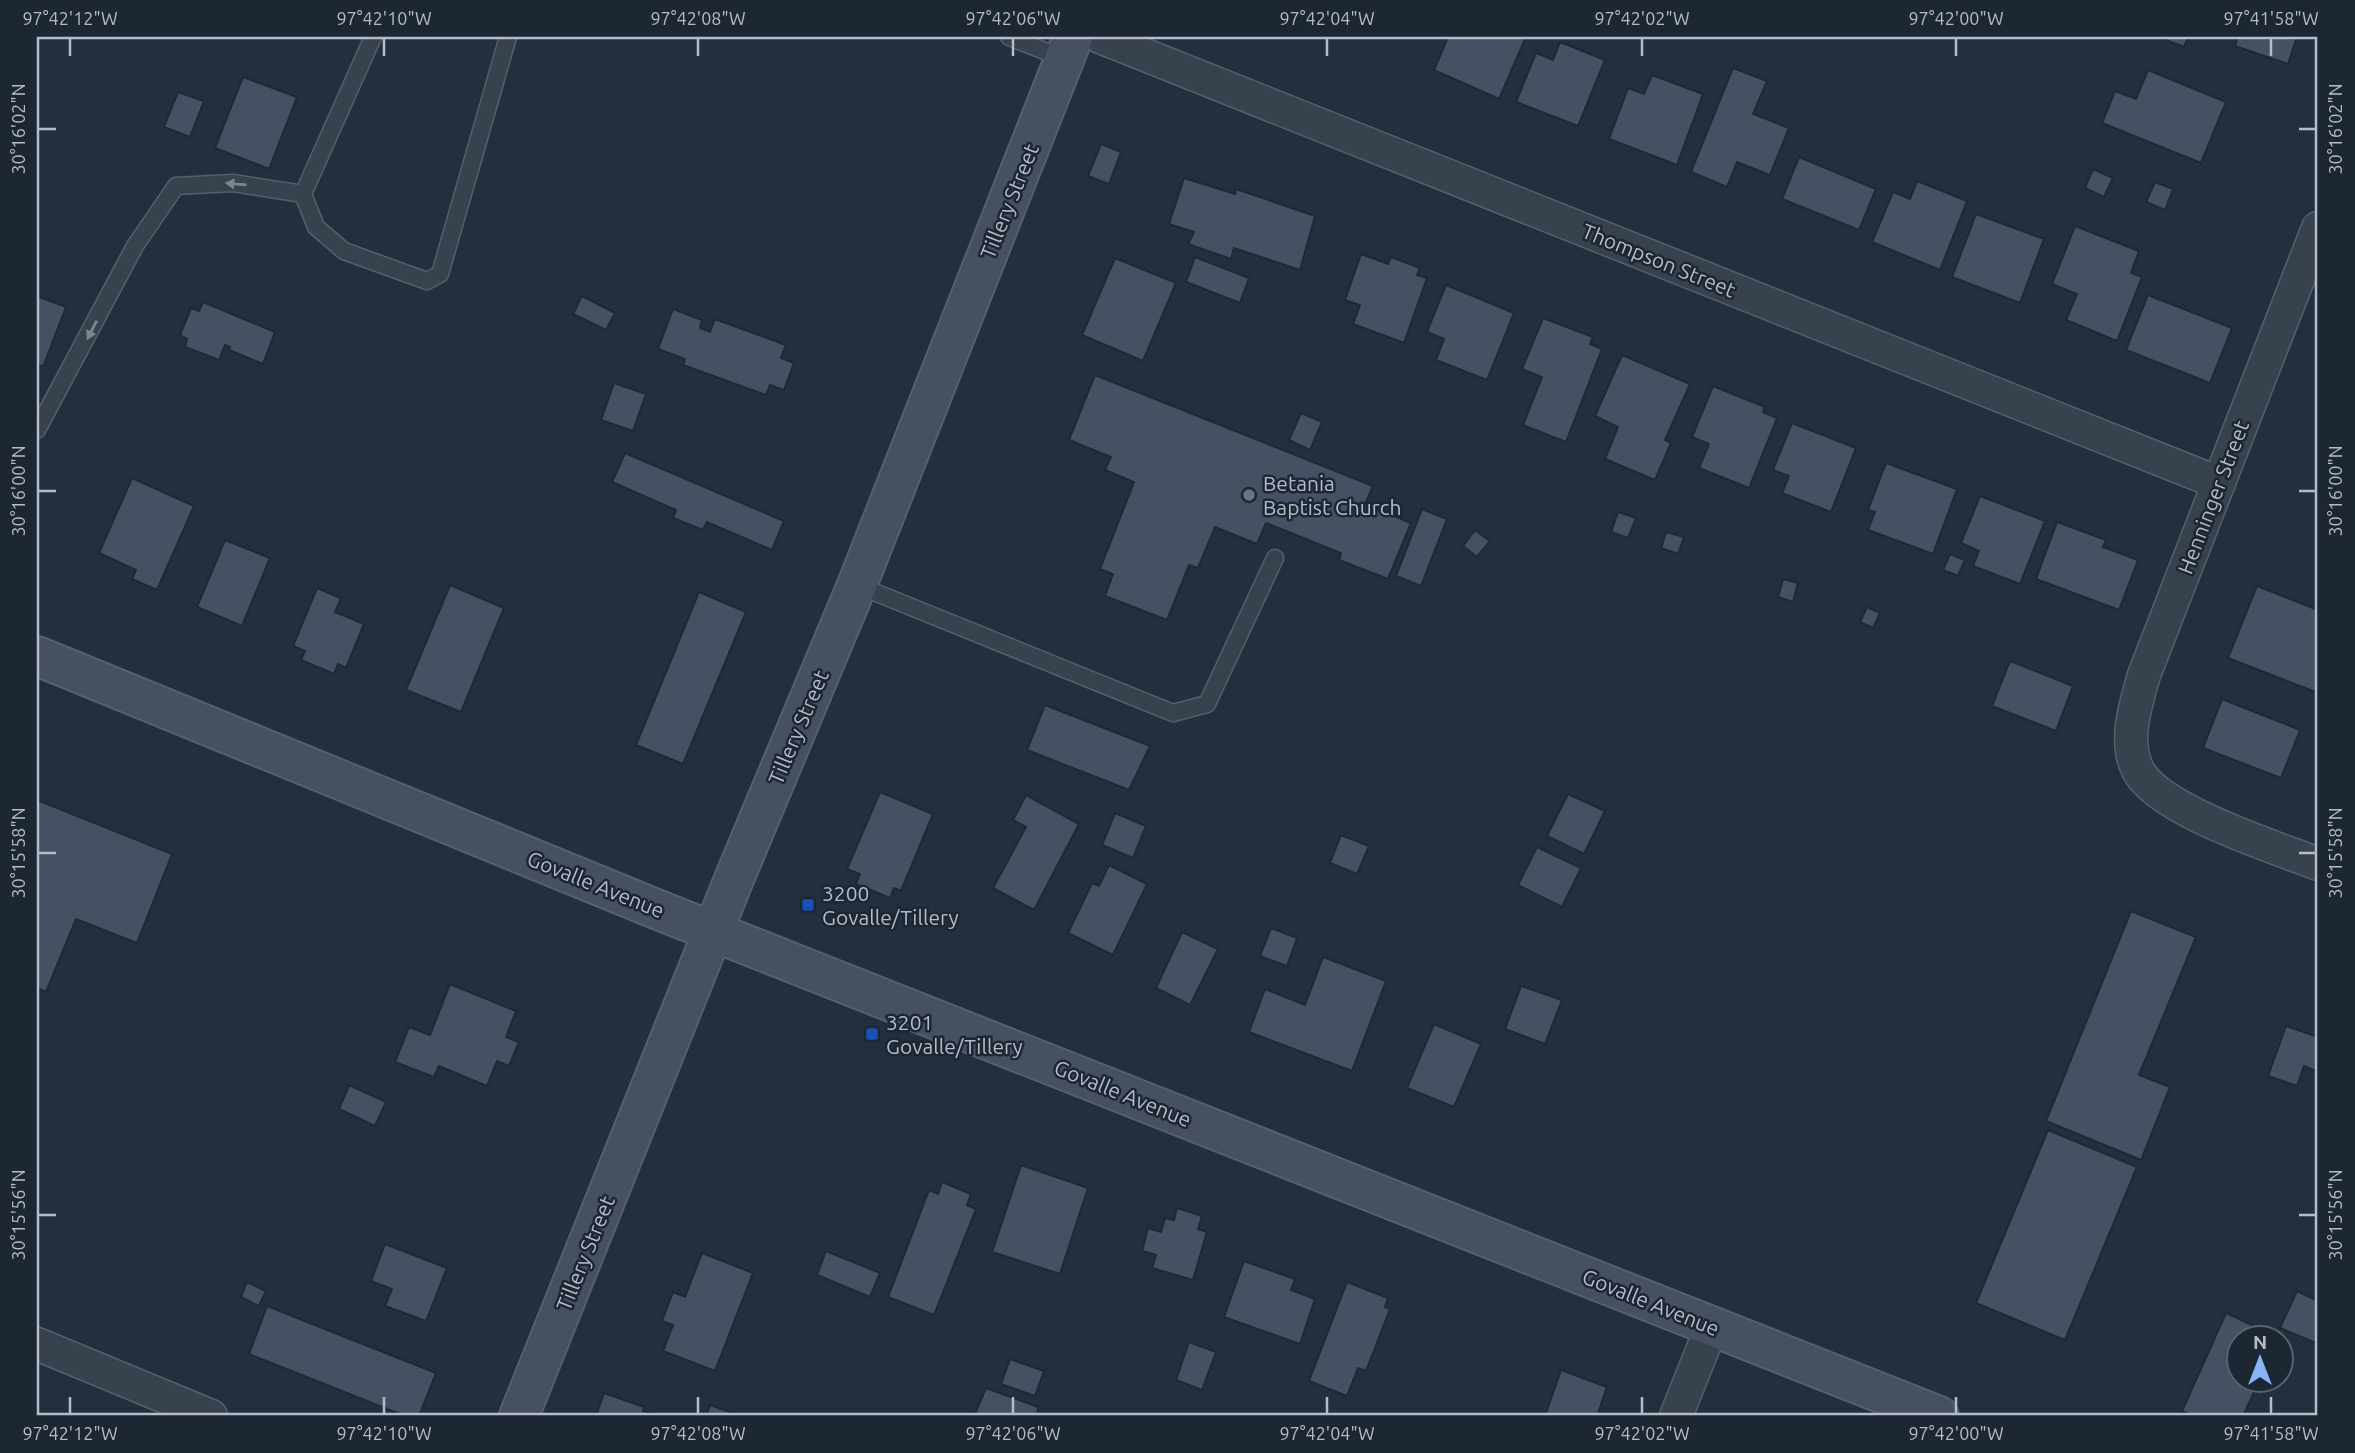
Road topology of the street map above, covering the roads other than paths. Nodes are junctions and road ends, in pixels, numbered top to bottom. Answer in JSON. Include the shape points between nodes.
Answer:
{"nodes":[{"id":1,"x":373,"y":37,"type":"edge"},
{"id":2,"x":508,"y":37,"type":"edge"},
{"id":3,"x":1009,"y":37,"type":"edge"},
{"id":4,"x":1100,"y":37,"type":"edge"},
{"id":5,"x":1069,"y":48,"type":"edge"},
{"id":6,"x":303,"y":194,"type":"junction"},
{"id":7,"x":2318,"y":228,"type":"edge"},
{"id":8,"x":37,"y":430,"type":"edge"},
{"id":9,"x":2219,"y":483,"type":"junction"},
{"id":10,"x":1275,"y":558,"type":"dead end"},
{"id":11,"x":857,"y":585,"type":"junction"},
{"id":12,"x":37,"y":656,"type":"edge"},
{"id":13,"x":2318,"y":864,"type":"edge"},
{"id":14,"x":714,"y":931,"type":"junction"},
{"id":15,"x":1712,"y":1326,"type":"junction"},
{"id":16,"x":37,"y":1344,"type":"edge"},
{"id":17,"x":211,"y":1416,"type":"edge"},
{"id":18,"x":519,"y":1416,"type":"edge"},
{"id":19,"x":1676,"y":1416,"type":"edge"},
{"id":20,"x":1939,"y":1416,"type":"edge"}],
"edges":[{"from":1,"to":6,"type":"lane"},
{"from":2,"to":6,"type":"lane","via":[[440,274],[427,281],[344,251],[316,227]]},
{"from":3,"to":5,"type":"lane"},
{"from":4,"to":9,"type":"street","name":"Thompson Street"},
{"from":5,"to":11,"type":"street","name":"Tillery Street"},
{"from":6,"to":8,"type":"lane","one_way":true,"via":[[233,183],[176,186],[135,246]]},
{"from":7,"to":9,"type":"street","name":"Henninger Street"},
{"from":9,"to":13,"type":"street","name":"Henninger Street","via":[[2133,712],[2131,742],[2138,771],[2182,808]]},
{"from":10,"to":11,"type":"lane","via":[[1207,704],[1173,713]]},
{"from":11,"to":14,"type":"street","name":"Tillery Street"},
{"from":12,"to":14,"type":"street","name":"Govalle Avenue"},
{"from":14,"to":15,"type":"street","name":"Govalle Avenue"},
{"from":14,"to":18,"type":"street","name":"Tillery Street"},
{"from":15,"to":19,"type":"street"},
{"from":15,"to":20,"type":"street","name":"Govalle Avenue"},
{"from":16,"to":17,"type":"street"}]}
